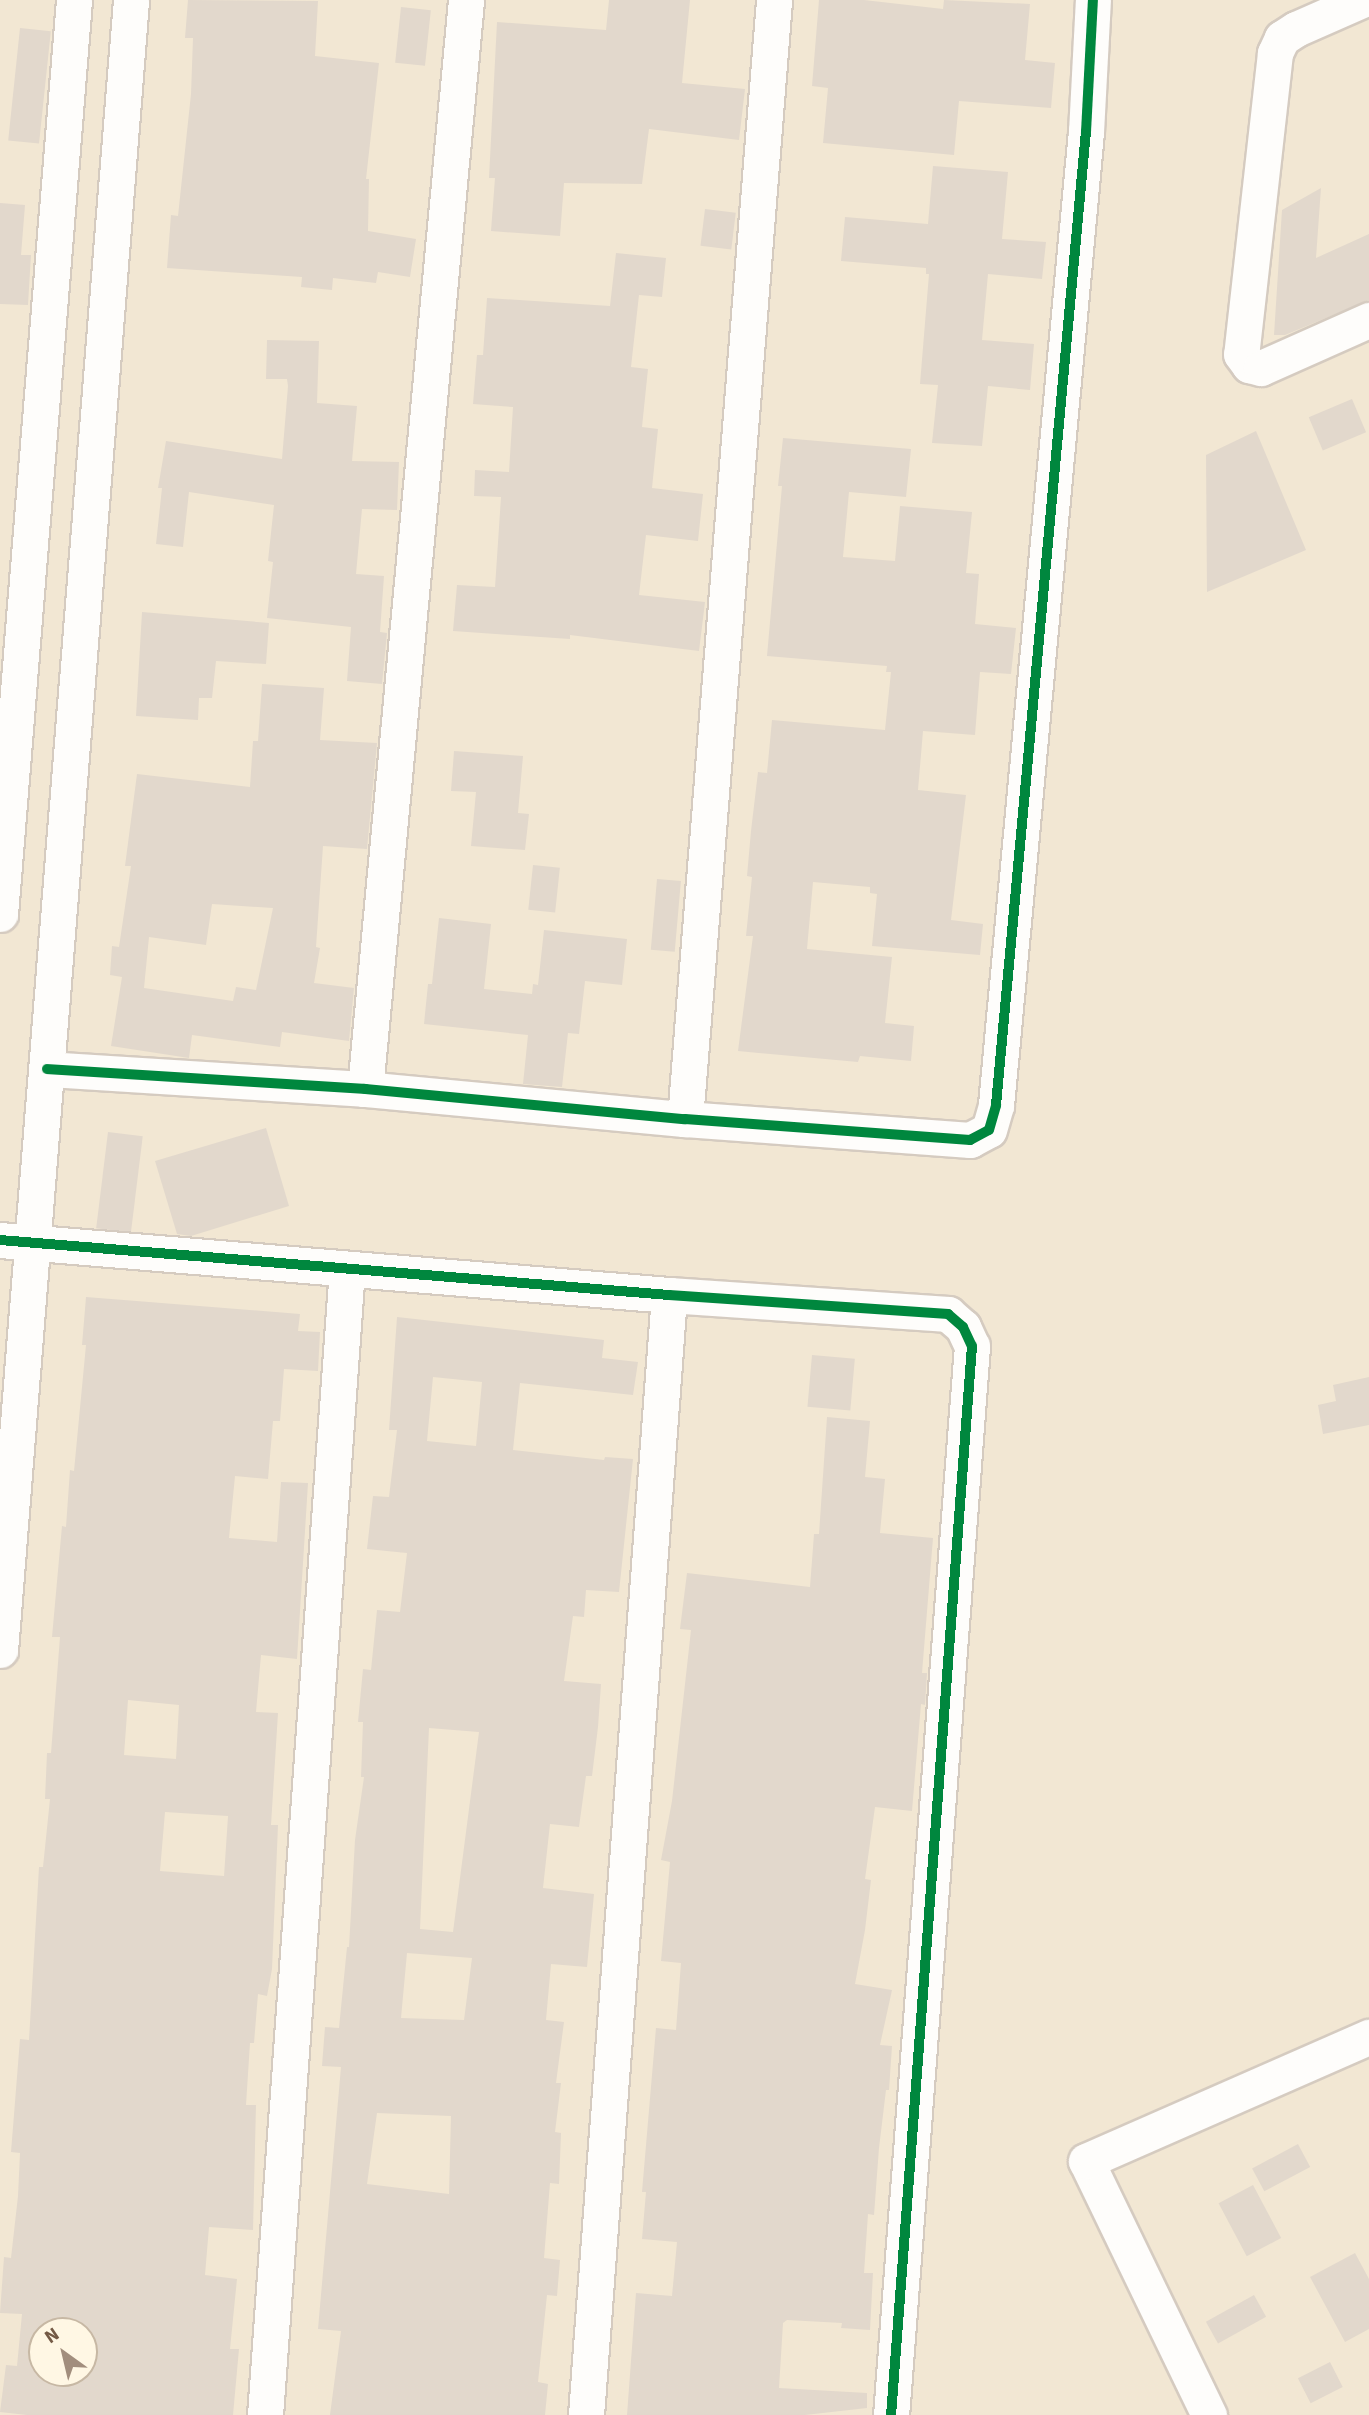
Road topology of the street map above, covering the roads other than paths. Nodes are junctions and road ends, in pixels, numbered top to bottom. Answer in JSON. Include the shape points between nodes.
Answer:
{"nodes":[{"id":1,"x":74,"y":0,"type":"edge"},
{"id":2,"x":131,"y":0,"type":"edge"},
{"id":3,"x":466,"y":0,"type":"edge"},
{"id":4,"x":774,"y":0,"type":"edge"},
{"id":5,"x":1093,"y":0,"type":"edge"},
{"id":6,"x":1362,"y":0,"type":"edge"},
{"id":7,"x":1369,"y":320,"type":"edge"},
{"id":8,"x":0,"y":914,"type":"edge"},
{"id":9,"x":47,"y":1069,"type":"junction"},
{"id":10,"x":365,"y":1089,"type":"junction"},
{"id":11,"x":685,"y":1118,"type":"junction"},
{"id":12,"x":17,"y":1241,"type":"edge"},
{"id":13,"x":347,"y":1269,"type":"junction"},
{"id":14,"x":669,"y":1295,"type":"junction"},
{"id":15,"x":0,"y":1650,"type":"edge"},
{"id":16,"x":1369,"y":2037,"type":"edge"},
{"id":17,"x":265,"y":2415,"type":"edge"},
{"id":18,"x":586,"y":2415,"type":"edge"},
{"id":19,"x":891,"y":2415,"type":"edge"},
{"id":20,"x":1209,"y":2415,"type":"edge"}],
"edges":[{"from":1,"to":8,"type":"street"},
{"from":2,"to":9,"type":"street"},
{"from":3,"to":10,"type":"street"},
{"from":4,"to":11,"type":"street"},
{"from":5,"to":11,"type":"street","via":[[1085,146],[996,1105],[989,1130],[970,1140]]},
{"from":6,"to":7,"type":"street","via":[[1289,33],[1275,53],[1241,354],[1249,365],[1261,368]]},
{"from":9,"to":10,"type":"street"},
{"from":9,"to":12,"type":"street"},
{"from":10,"to":11,"type":"street"},
{"from":12,"to":13,"type":"street"},
{"from":12,"to":15,"type":"street"},
{"from":13,"to":14,"type":"street"},
{"from":13,"to":17,"type":"street"},
{"from":14,"to":18,"type":"street"},
{"from":14,"to":19,"type":"street","via":[[948,1314],[963,1327],[972,1346]]},
{"from":16,"to":20,"type":"street","via":[[1086,2161]]}]}
